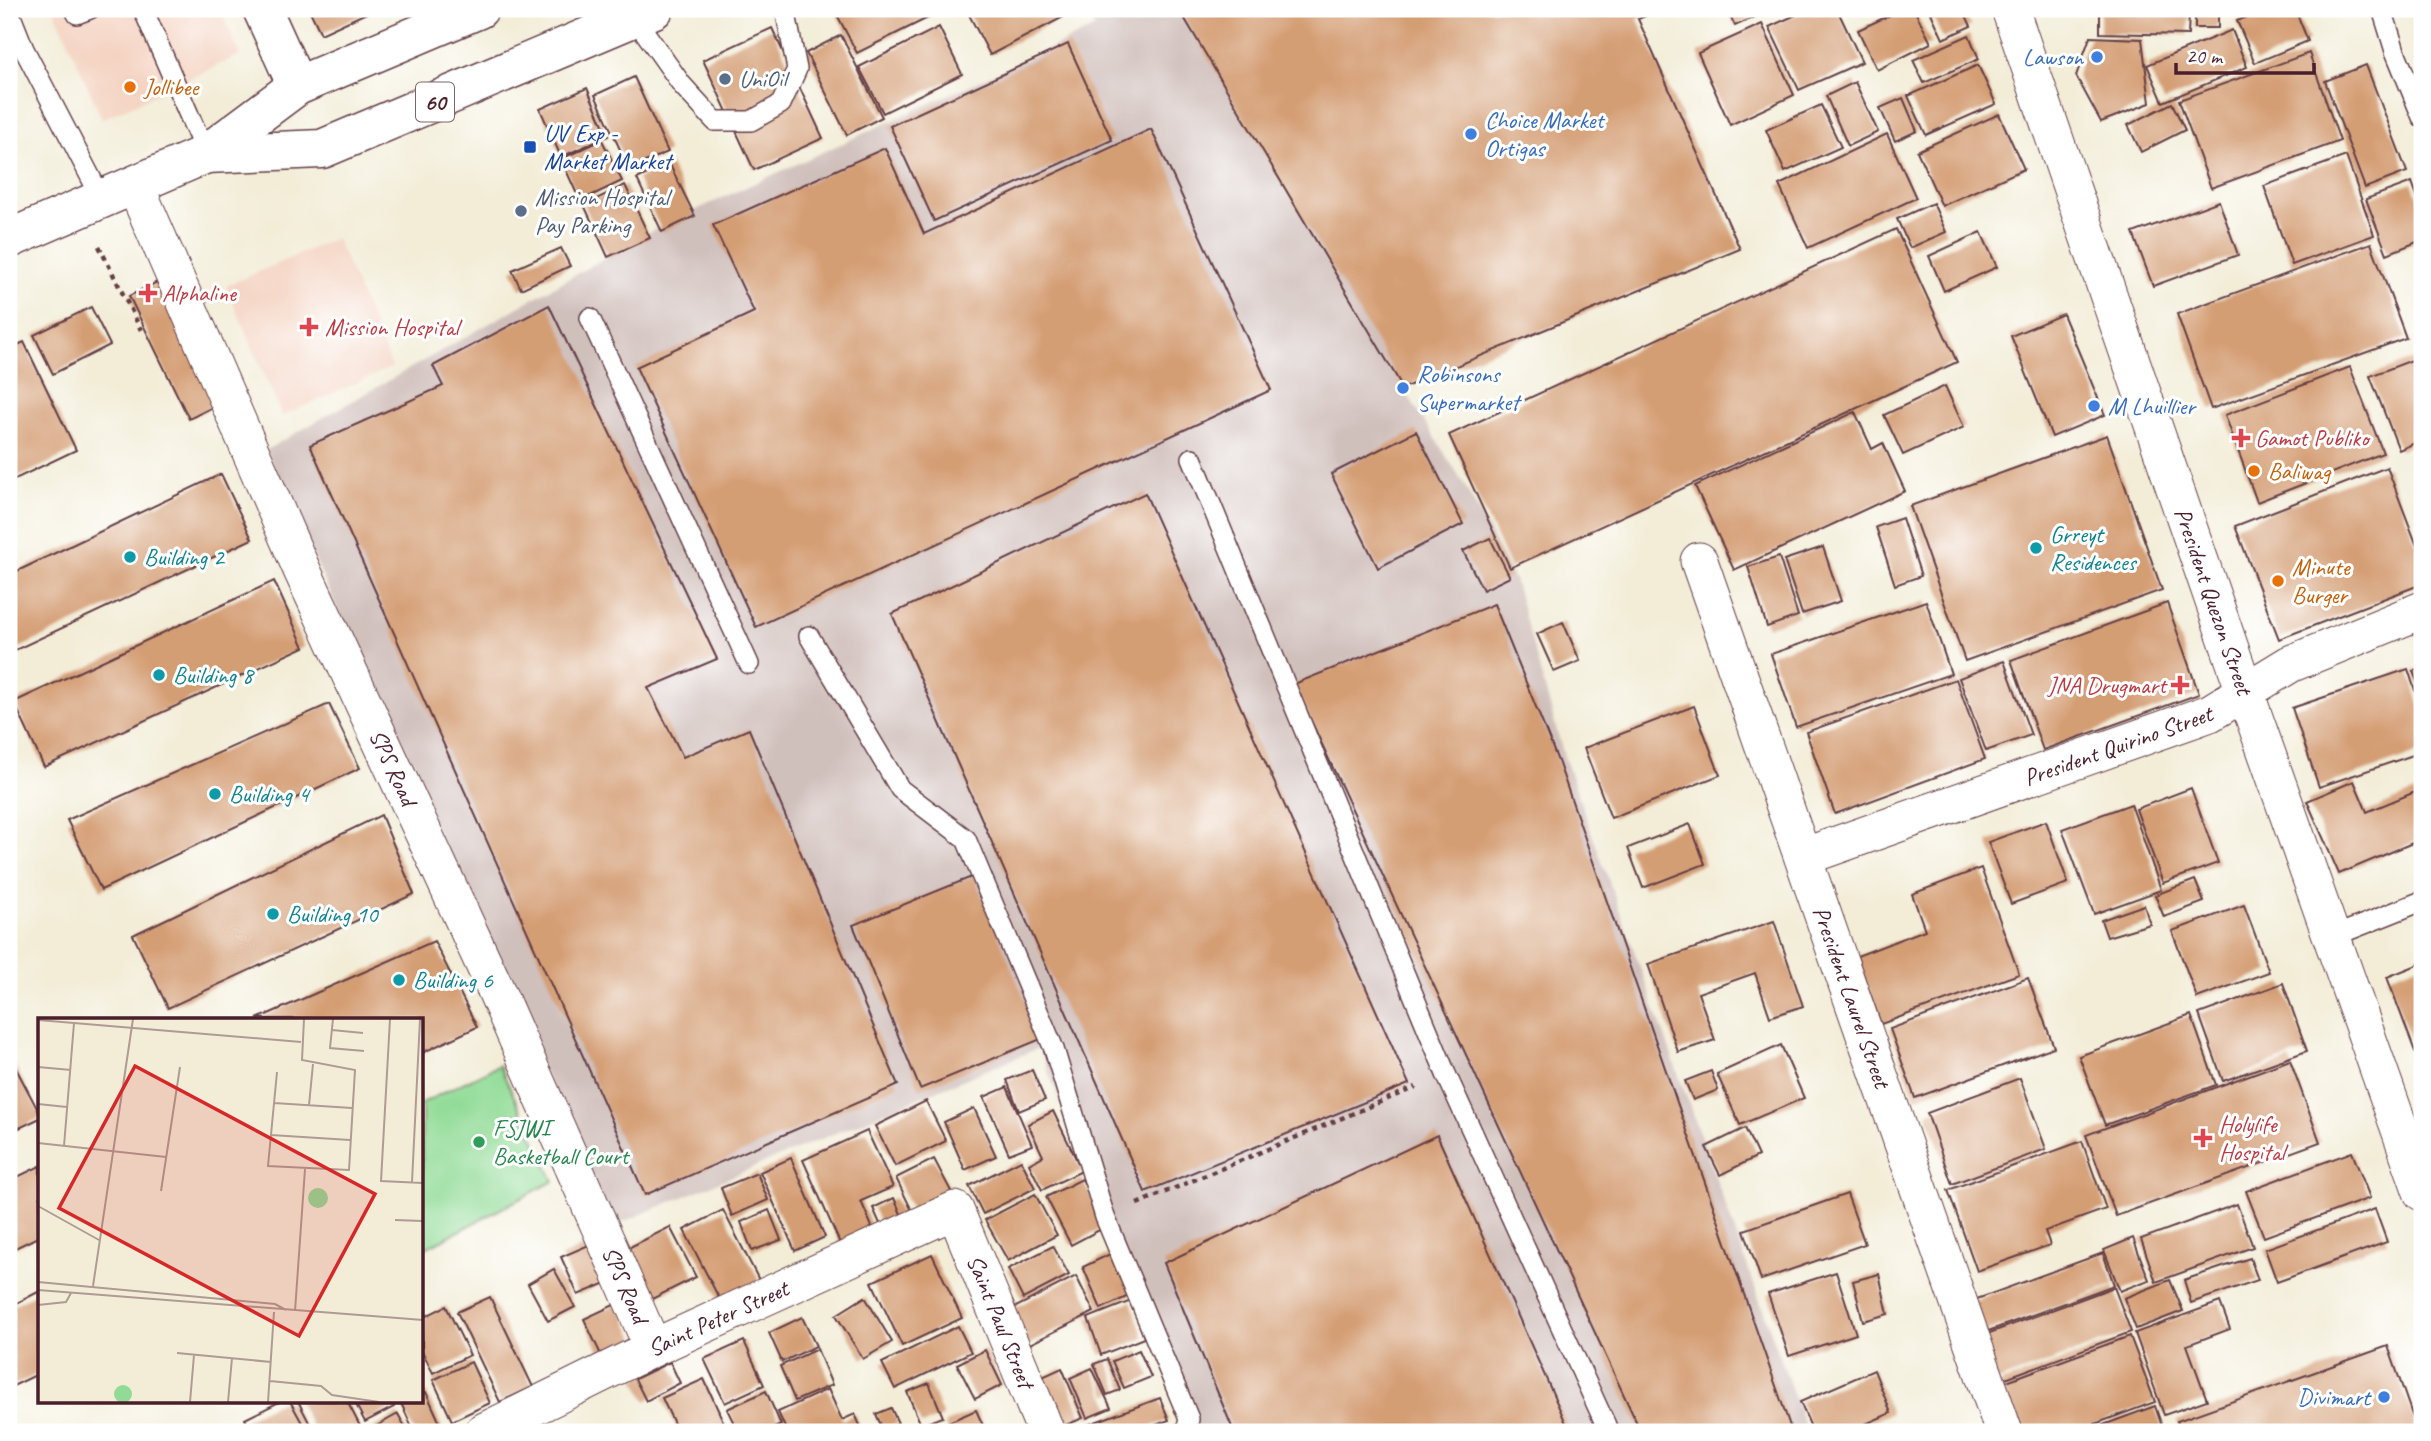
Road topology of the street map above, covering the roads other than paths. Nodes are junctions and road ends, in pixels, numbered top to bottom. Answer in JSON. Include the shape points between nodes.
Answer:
{"nodes":[{"id":1,"x":75,"y":9,"type":"edge"},
{"id":2,"x":90,"y":9,"type":"edge"},
{"id":3,"x":143,"y":9,"type":"edge"},
{"id":4,"x":262,"y":9,"type":"edge"},
{"id":5,"x":478,"y":9,"type":"edge"},
{"id":6,"x":785,"y":9,"type":"edge"},
{"id":7,"x":2010,"y":9,"type":"edge"},
{"id":8,"x":2382,"y":9,"type":"edge"},
{"id":9,"x":9,"y":11,"type":"edge"},
{"id":10,"x":644,"y":13,"type":"edge"},
{"id":11,"x":16,"y":53,"type":"edge"},
{"id":12,"x":297,"y":86,"type":"junction"},
{"id":13,"x":2422,"y":117,"type":"edge"},
{"id":14,"x":206,"y":153,"type":"junction"},
{"id":15,"x":118,"y":192,"type":"junction"},
{"id":16,"x":9,"y":239,"type":"edge"},
{"id":17,"x":590,"y":318,"type":"dead end"},
{"id":18,"x":1192,"y":458,"type":"dead end"},
{"id":19,"x":1699,"y":561,"type":"dead end"},
{"id":20,"x":2422,"y":610,"type":"edge"},
{"id":21,"x":809,"y":636,"type":"dead end"},
{"id":22,"x":748,"y":664,"type":"dead end"},
{"id":23,"x":2245,"y":692,"type":"junction"},
{"id":24,"x":1803,"y":857,"type":"junction"},
{"id":25,"x":2422,"y":901,"type":"edge"},
{"id":26,"x":2332,"y":937,"type":"junction"},
{"id":27,"x":2422,"y":1192,"type":"edge"},
{"id":28,"x":955,"y":1210,"type":"joint"},
{"id":29,"x":653,"y":1348,"type":"junction"},
{"id":30,"x":483,"y":1432,"type":"edge"},
{"id":31,"x":1046,"y":1432,"type":"edge"},
{"id":32,"x":1186,"y":1432,"type":"edge"},
{"id":33,"x":1609,"y":1432,"type":"edge"},
{"id":34,"x":2004,"y":1432,"type":"edge"}],
"edges":[{"from":1,"to":2,"type":"lane","via":[[77,14]]},
{"from":3,"to":14,"type":"lane"},
{"from":4,"to":12,"type":"main road"},
{"from":5,"to":12,"type":"main road","number":"60"},
{"from":6,"to":10,"type":"lane","via":[[797,69],[781,104],[751,121],[715,121],[681,85]]},
{"from":7,"to":23,"type":"street","name":"President Quezon Street"},
{"from":8,"to":13,"type":"lane"},
{"from":9,"to":11,"type":"lane"},
{"from":10,"to":14,"type":"main road","number":"60","via":[[322,149]]},
{"from":11,"to":15,"type":"lane"},
{"from":12,"to":14,"type":"main road","number":"60"},
{"from":14,"to":15,"type":"main road","number":"60"},
{"from":15,"to":16,"type":"main road","number":"60"},
{"from":15,"to":29,"type":"street","name":"SPS Road","via":[[296,556],[495,988]]},
{"from":17,"to":22,"type":"lane"},
{"from":18,"to":33,"type":"lane","via":[[1446,1074]]},
{"from":19,"to":24,"type":"street","name":"President Laurel Street"},
{"from":20,"to":23,"type":"street","name":"President Quirino Street","via":[[2290,664]]},
{"from":21,"to":32,"type":"lane","via":[[900,789],[966,839],[1054,1049],[1105,1217],[1189,1419]]},
{"from":23,"to":24,"type":"street","name":"President Quirino Street","via":[[2210,713],[2168,729]]},
{"from":23,"to":26,"type":"street","name":"President Quezon Street"},
{"from":24,"to":34,"type":"street","name":"President Laurel Street"},
{"from":25,"to":26,"type":"lane"},
{"from":26,"to":27,"type":"street","name":"President Quezon Street"},
{"from":28,"to":29,"type":"street","name":"Saint Peter Street"},
{"from":28,"to":31,"type":"street","name":"Saint Paul Street"},
{"from":29,"to":30,"type":"street","name":"Saint Peter Street"}]}
